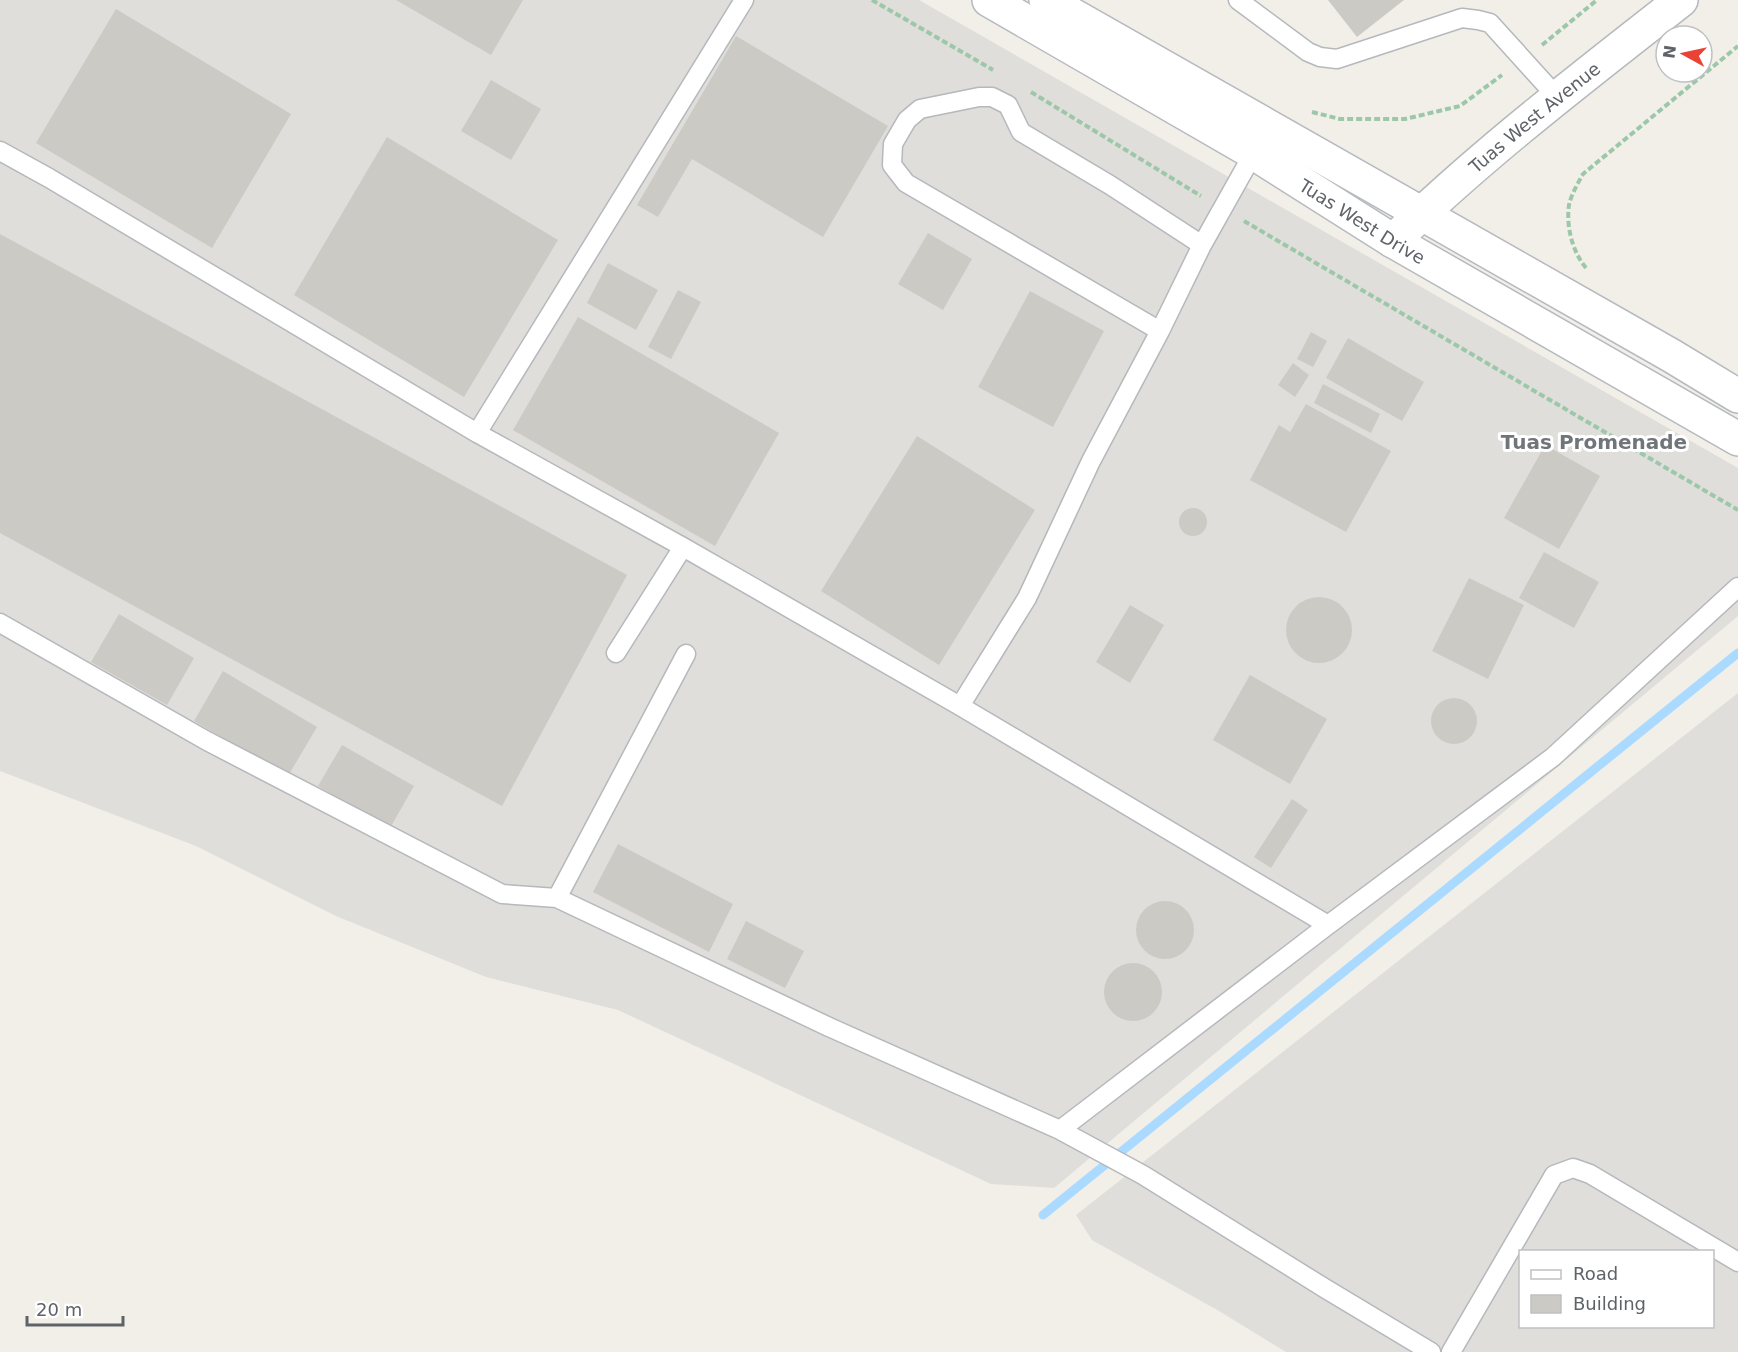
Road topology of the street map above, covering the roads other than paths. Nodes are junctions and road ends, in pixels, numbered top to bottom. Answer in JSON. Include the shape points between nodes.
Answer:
{"nodes":[{"id":1,"x":744,"y":0,"type":"edge"},
{"id":2,"x":988,"y":0,"type":"edge"},
{"id":3,"x":1046,"y":0,"type":"edge"},
{"id":4,"x":1238,"y":0,"type":"edge"},
{"id":5,"x":1681,"y":0,"type":"edge"},
{"id":6,"x":1557,"y":97,"type":"junction"},
{"id":7,"x":1261,"y":140,"type":"junction"},
{"id":8,"x":0,"y":151,"type":"edge"},
{"id":9,"x":1421,"y":213,"type":"junction"},
{"id":10,"x":1393,"y":241,"type":"junction"},
{"id":11,"x":1202,"y":246,"type":"junction"},
{"id":12,"x":1160,"y":331,"type":"junction"},
{"id":13,"x":1738,"y":396,"type":"edge"},
{"id":14,"x":477,"y":433,"type":"junction"},
{"id":15,"x":1738,"y":439,"type":"edge"},
{"id":16,"x":683,"y":547,"type":"junction"},
{"id":17,"x":1738,"y":587,"type":"edge"},
{"id":18,"x":0,"y":622,"type":"edge"},
{"id":19,"x":616,"y":652,"type":"dead end"},
{"id":20,"x":686,"y":654,"type":"dead end"},
{"id":21,"x":960,"y":706,"type":"junction"},
{"id":22,"x":556,"y":898,"type":"junction"},
{"id":23,"x":1328,"y":925,"type":"junction"},
{"id":24,"x":1060,"y":1130,"type":"junction"},
{"id":25,"x":1738,"y":1262,"type":"edge"},
{"id":26,"x":1431,"y":1352,"type":"edge"},
{"id":27,"x":1451,"y":1352,"type":"edge"}],
"edges":[{"from":1,"to":14,"type":"lane"},
{"from":2,"to":7,"type":"main road","name":"Tuas West Drive"},
{"from":3,"to":7,"type":"main road","name":"Tuas West Drive"},
{"from":4,"to":6,"type":"lane","via":[[1308,52],[1337,59],[1462,18],[1490,23]]},
{"from":5,"to":6,"type":"main road","name":"Tuas West Avenue"},
{"from":6,"to":9,"type":"main road","name":"Tuas West Avenue"},
{"from":7,"to":9,"type":"main road","name":"Tuas West Drive"},
{"from":7,"to":10,"type":"main road","name":"Tuas West Drive"},
{"from":7,"to":11,"type":"lane"},
{"from":8,"to":14,"type":"lane"},
{"from":9,"to":10,"type":"main road","name":"Tuas West Avenue"},
{"from":9,"to":13,"type":"main road","name":"Tuas West Drive"},
{"from":10,"to":15,"type":"main road","name":"Tuas West Drive"},
{"from":11,"to":12,"type":"lane"},
{"from":11,"to":12,"type":"lane","via":[[1021,132],[1008,105],[992,97],[920,109],[907,120],[894,144],[892,165],[906,183]]},
{"from":12,"to":21,"type":"lane","via":[[1091,461],[1027,598]]},
{"from":14,"to":16,"type":"lane"},
{"from":16,"to":19,"type":"lane"},
{"from":16,"to":21,"type":"lane"},
{"from":17,"to":23,"type":"lane","via":[[1553,758]]},
{"from":18,"to":22,"type":"lane","via":[[207,741],[502,894]]},
{"from":20,"to":22,"type":"lane"},
{"from":21,"to":23,"type":"lane"},
{"from":22,"to":24,"type":"lane","via":[[829,1027]]},
{"from":23,"to":24,"type":"lane"},
{"from":24,"to":26,"type":"lane","via":[[1143,1175]]},
{"from":25,"to":27,"type":"lane","via":[[1590,1174],[1573,1168],[1554,1175]]}]}
